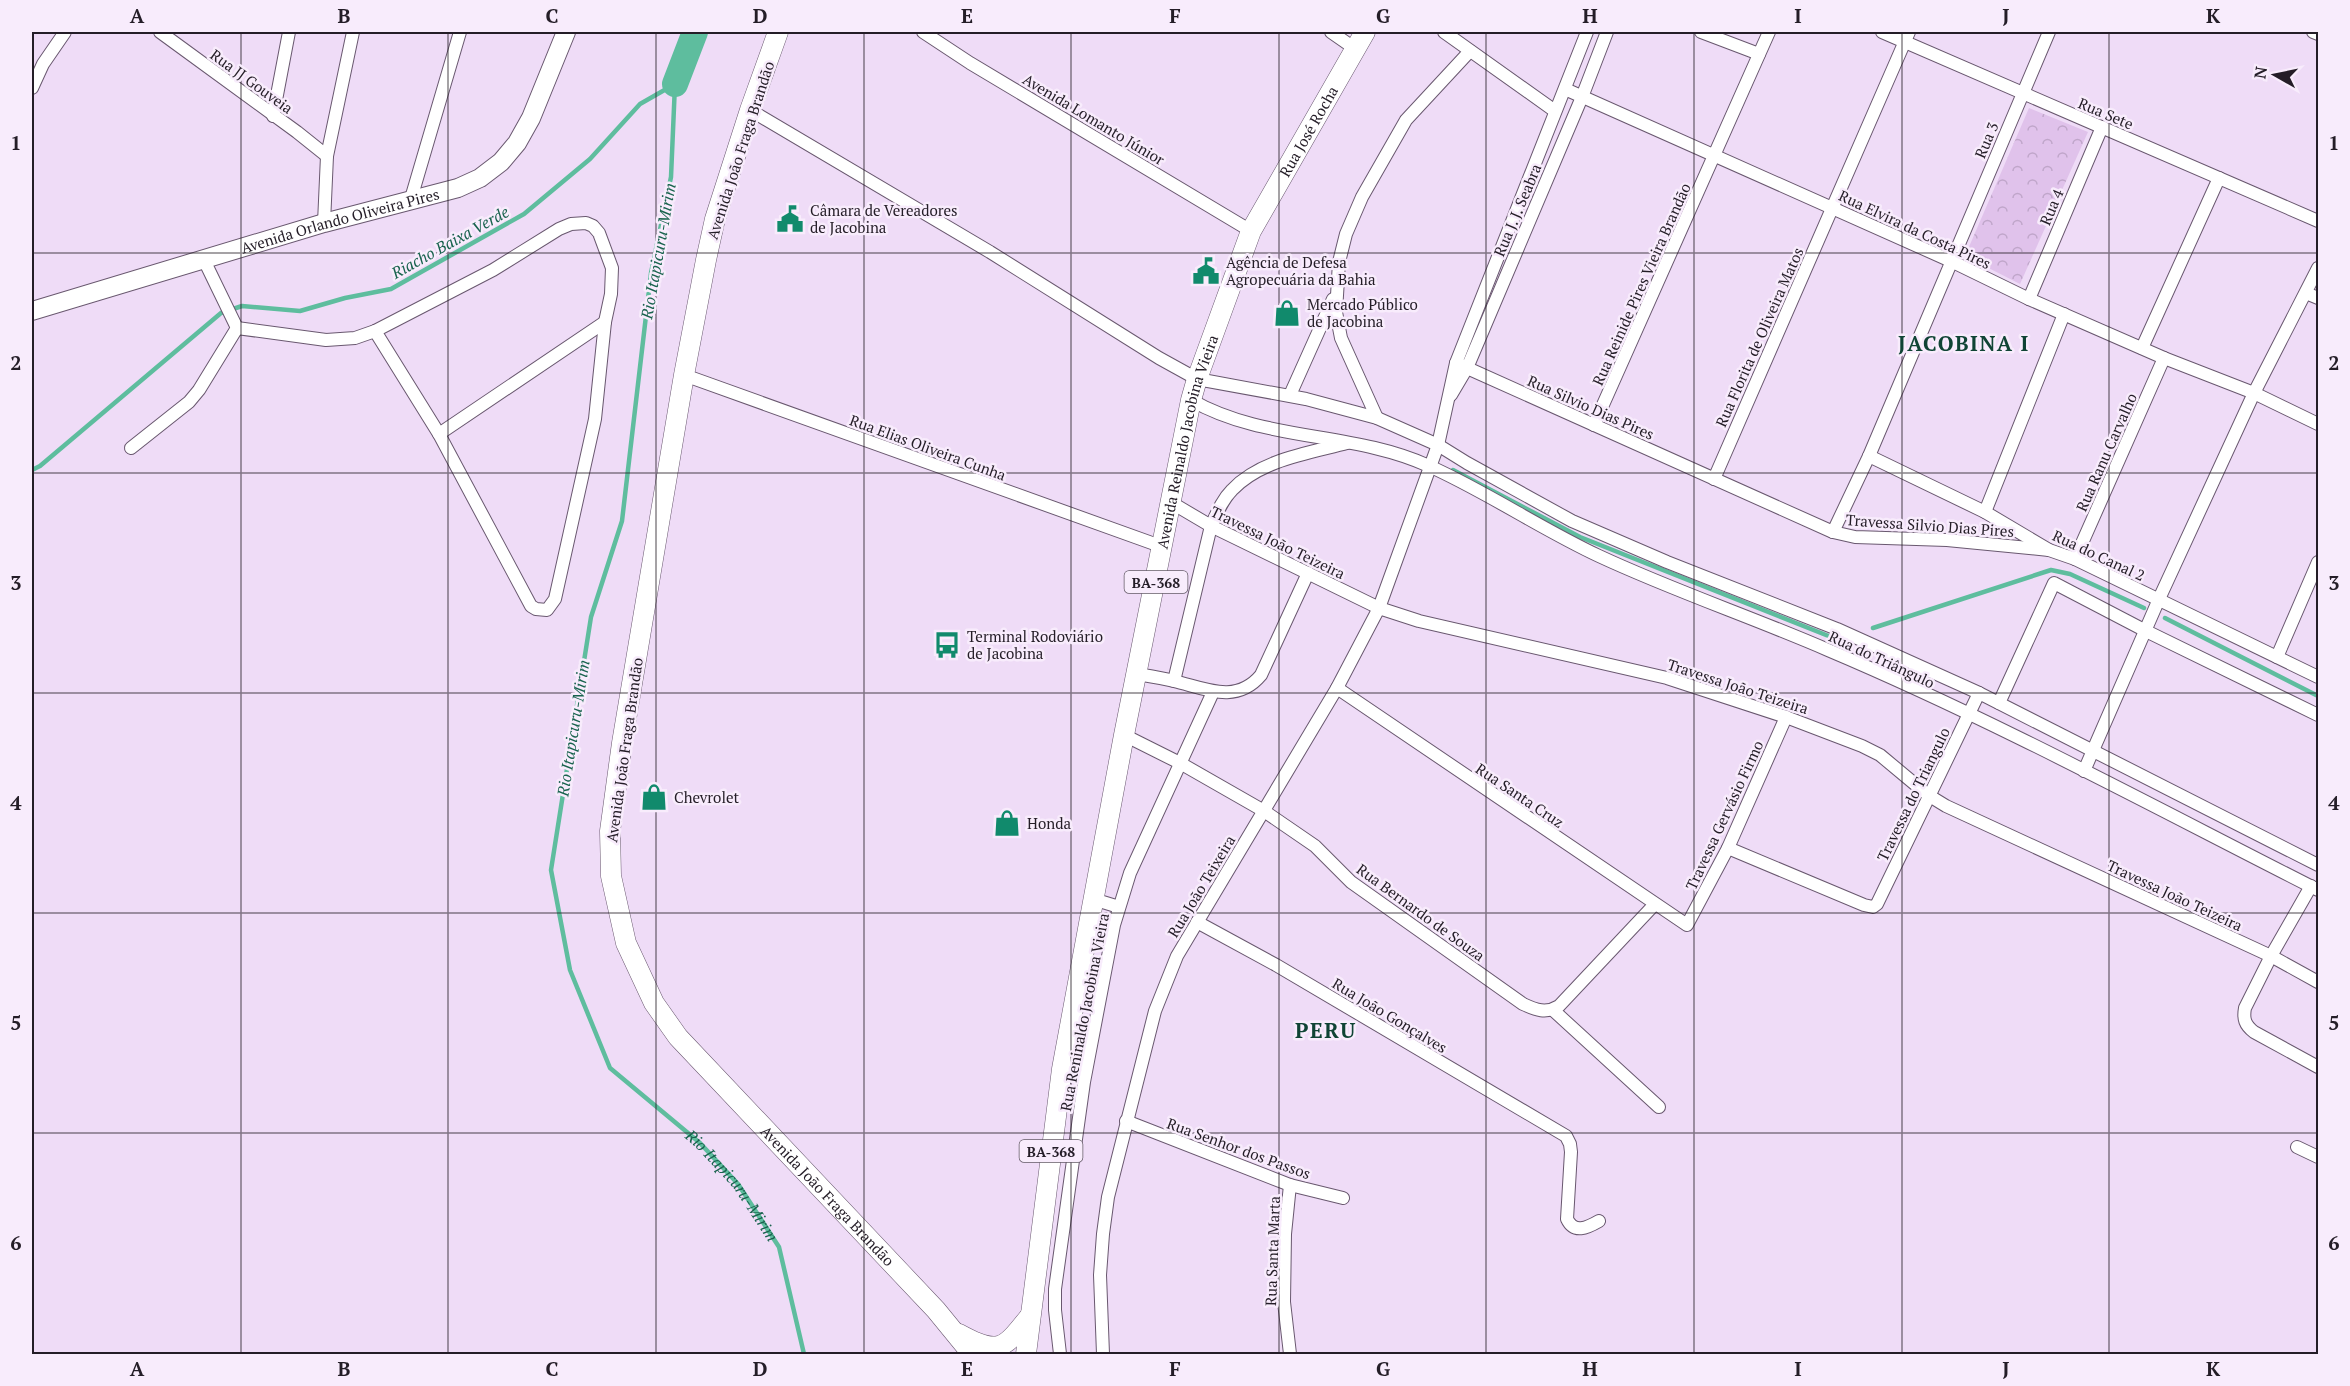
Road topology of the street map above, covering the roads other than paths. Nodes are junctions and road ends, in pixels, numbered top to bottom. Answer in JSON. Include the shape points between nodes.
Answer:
{"nodes":[{"id":1,"x":65,"y":32,"type":"edge"},
{"id":2,"x":159,"y":32,"type":"edge"},
{"id":3,"x":289,"y":32,"type":"edge"},
{"id":4,"x":354,"y":32,"type":"edge"},
{"id":5,"x":460,"y":32,"type":"edge"},
{"id":6,"x":566,"y":32,"type":"edge"},
{"id":7,"x":778,"y":32,"type":"edge"},
{"id":8,"x":923,"y":32,"type":"edge"},
{"id":9,"x":1331,"y":32,"type":"edge"},
{"id":10,"x":1365,"y":32,"type":"edge"},
{"id":11,"x":1444,"y":32,"type":"edge"},
{"id":12,"x":1587,"y":32,"type":"edge"},
{"id":13,"x":1607,"y":32,"type":"edge"},
{"id":14,"x":1701,"y":32,"type":"edge"},
{"id":15,"x":1769,"y":32,"type":"edge"},
{"id":16,"x":1882,"y":32,"type":"edge"},
{"id":17,"x":2049,"y":32,"type":"edge"},
{"id":18,"x":2313,"y":32,"type":"edge"},
{"id":19,"x":2319,"y":34,"type":"edge"},
{"id":20,"x":1906,"y":37,"type":"edge"},
{"id":21,"x":1354,"y":48,"type":"junction"},
{"id":22,"x":1470,"y":51,"type":"junction"},
{"id":23,"x":1759,"y":54,"type":"junction"},
{"id":24,"x":32,"y":88,"type":"edge"},
{"id":25,"x":1565,"y":89,"type":"junction"},
{"id":26,"x":2022,"y":94,"type":"junction"},
{"id":27,"x":1582,"y":97,"type":"junction"},
{"id":28,"x":750,"y":110,"type":"junction"},
{"id":29,"x":1555,"y":111,"type":"junction"},
{"id":30,"x":273,"y":116,"type":"junction"},
{"id":31,"x":2102,"y":127,"type":"junction"},
{"id":32,"x":327,"y":156,"type":"junction"},
{"id":33,"x":1715,"y":156,"type":"junction"},
{"id":34,"x":2220,"y":178,"type":"junction"},
{"id":35,"x":410,"y":202,"type":"junction"},
{"id":36,"x":1832,"y":208,"type":"junction"},
{"id":37,"x":2319,"y":220,"type":"edge"},
{"id":38,"x":324,"y":224,"type":"junction"},
{"id":39,"x":1251,"y":231,"type":"junction"},
{"id":40,"x":204,"y":260,"type":"junction"},
{"id":41,"x":1951,"y":261,"type":"junction"},
{"id":42,"x":2319,"y":268,"type":"edge"},
{"id":43,"x":1489,"y":277,"type":"junction"},
{"id":44,"x":1503,"y":283,"type":"junction"},
{"id":45,"x":1336,"y":292,"type":"junction"},
{"id":46,"x":2306,"y":292,"type":"junction"},
{"id":47,"x":2319,"y":298,"type":"edge"},
{"id":48,"x":2028,"y":299,"type":"junction"},
{"id":49,"x":32,"y":311,"type":"edge"},
{"id":50,"x":2064,"y":314,"type":"junction"},
{"id":51,"x":605,"y":322,"type":"junction"},
{"id":52,"x":235,"y":323,"type":"junction"},
{"id":53,"x":375,"y":331,"type":"junction"},
{"id":54,"x":2142,"y":348,"type":"junction"},
{"id":55,"x":2164,"y":358,"type":"junction"},
{"id":56,"x":1462,"y":366,"type":"junction"},
{"id":57,"x":684,"y":375,"type":"junction"},
{"id":58,"x":1197,"y":379,"type":"junction"},
{"id":59,"x":2254,"y":393,"type":"junction"},
{"id":60,"x":1290,"y":396,"type":"junction"},
{"id":61,"x":1191,"y":400,"type":"junction"},
{"id":62,"x":1377,"y":418,"type":"junction"},
{"id":63,"x":2319,"y":424,"type":"edge"},
{"id":64,"x":1594,"y":425,"type":"junction"},
{"id":65,"x":440,"y":434,"type":"junction"},
{"id":66,"x":1351,"y":442,"type":"junction"},
{"id":67,"x":1438,"y":444,"type":"junction"},
{"id":68,"x":132,"y":448,"type":"dead end"},
{"id":69,"x":1869,"y":456,"type":"junction"},
{"id":70,"x":1429,"y":466,"type":"junction"},
{"id":71,"x":1714,"y":479,"type":"junction"},
{"id":72,"x":1172,"y":503,"type":"junction"},
{"id":73,"x":1985,"y":512,"type":"junction"},
{"id":74,"x":1211,"y":526,"type":"junction"},
{"id":75,"x":1833,"y":532,"type":"junction"},
{"id":76,"x":1163,"y":547,"type":"junction"},
{"id":77,"x":2049,"y":550,"type":"junction"},
{"id":78,"x":2075,"y":559,"type":"junction"},
{"id":79,"x":2319,"y":562,"type":"edge"},
{"id":80,"x":1308,"y":573,"type":"junction"},
{"id":81,"x":2159,"y":599,"type":"junction"},
{"id":82,"x":1379,"y":608,"type":"junction"},
{"id":83,"x":2146,"y":631,"type":"junction"},
{"id":84,"x":2277,"y":657,"type":"junction"},
{"id":85,"x":1137,"y":674,"type":"junction"},
{"id":86,"x":2319,"y":677,"type":"edge"},
{"id":87,"x":1174,"y":681,"type":"junction"},
{"id":88,"x":1337,"y":688,"type":"junction"},
{"id":89,"x":1213,"y":692,"type":"junction"},
{"id":90,"x":1979,"y":693,"type":"junction"},
{"id":91,"x":1999,"y":703,"type":"junction"},
{"id":92,"x":1968,"y":714,"type":"junction"},
{"id":93,"x":2319,"y":715,"type":"edge"},
{"id":94,"x":1786,"y":717,"type":"junction"},
{"id":95,"x":1124,"y":735,"type":"junction"},
{"id":96,"x":2093,"y":751,"type":"junction"},
{"id":97,"x":1180,"y":762,"type":"junction"},
{"id":98,"x":2084,"y":771,"type":"junction"},
{"id":99,"x":1928,"y":795,"type":"junction"},
{"id":100,"x":1264,"y":811,"type":"junction"},
{"id":101,"x":1728,"y":848,"type":"junction"},
{"id":102,"x":2319,"y":865,"type":"edge"},
{"id":103,"x":2315,"y":888,"type":"edge"},
{"id":104,"x":1093,"y":899,"type":"junction"},
{"id":105,"x":1655,"y":904,"type":"junction"},
{"id":106,"x":1119,"y":907,"type":"junction"},
{"id":107,"x":1197,"y":922,"type":"junction"},
{"id":108,"x":1687,"y":925,"type":"joint"},
{"id":109,"x":2271,"y":956,"type":"junction"},
{"id":110,"x":2319,"y":982,"type":"edge"},
{"id":111,"x":1553,"y":1010,"type":"junction"},
{"id":112,"x":2319,"y":1067,"type":"edge"},
{"id":113,"x":1060,"y":1078,"type":"junction"},
{"id":114,"x":1084,"y":1082,"type":"junction"},
{"id":115,"x":1659,"y":1107,"type":"dead end"},
{"id":116,"x":1126,"y":1121,"type":"junction"},
{"id":117,"x":2297,"y":1147,"type":"dead end"},
{"id":118,"x":2319,"y":1157,"type":"edge"},
{"id":119,"x":1290,"y":1185,"type":"junction"},
{"id":120,"x":1343,"y":1198,"type":"dead end"},
{"id":121,"x":1599,"y":1221,"type":"dead end"},
{"id":122,"x":1033,"y":1288,"type":"junction"},
{"id":123,"x":1054,"y":1289,"type":"junction"},
{"id":124,"x":1030,"y":1316,"type":"junction"},
{"id":125,"x":954,"y":1332,"type":"junction"},
{"id":126,"x":972,"y":1354,"type":"edge"},
{"id":127,"x":1026,"y":1354,"type":"edge"},
{"id":128,"x":1060,"y":1354,"type":"edge"},
{"id":129,"x":1103,"y":1354,"type":"edge"},
{"id":130,"x":1290,"y":1354,"type":"edge"}],
"edges":[{"from":1,"to":24,"type":"street"},
{"from":2,"to":30,"type":"street","name":"Rua JJ Gouveia"},
{"from":3,"to":30,"type":"street"},
{"from":4,"to":32,"type":"street"},
{"from":5,"to":35,"type":"street"},
{"from":6,"to":35,"type":"main road","name":"Avenida Orlando Oliveira Pires","via":[[531,118],[517,144],[501,162],[458,188]]},
{"from":7,"to":28,"type":"main road","name":"Avenida João Fraga Brandão"},
{"from":8,"to":39,"type":"street","name":"Avenida Lomanto Júnior"},
{"from":9,"to":21,"type":"street"},
{"from":10,"to":21,"type":"main road","name":"Rua José Rocha","number":"BA-368"},
{"from":11,"to":22,"type":"street"},
{"from":12,"to":25,"type":"street","name":"Rua J. J. Seabra"},
{"from":13,"to":27,"type":"street","name":"Rua J. J. Seabra"},
{"from":14,"to":23,"type":"street"},
{"from":15,"to":23,"type":"street","name":"Rua Reinide Pires Vieira Brandão"},
{"from":16,"to":20,"type":"street","name":"Rua Sete"},
{"from":17,"to":26,"type":"street","name":"Rua 3"},
{"from":18,"to":19,"type":"street"},
{"from":20,"to":26,"type":"street","name":"Rua Sete"},
{"from":20,"to":36,"type":"street","name":"Rua Florita de Oliveira Matos"},
{"from":21,"to":39,"type":"main road","name":"Rua José Rocha","number":"BA-368"},
{"from":22,"to":29,"type":"street"},
{"from":22,"to":45,"type":"street","via":[[1406,120],[1362,197],[1346,234]]},
{"from":23,"to":33,"type":"street","name":"Rua Reinide Pires Vieira Brandão"},
{"from":25,"to":27,"type":"street","name":"Rua Elvira da Costa Pires"},
{"from":25,"to":29,"type":"street","name":"Rua J. J. Seabra"},
{"from":26,"to":31,"type":"street","name":"Rua Sete"},
{"from":26,"to":41,"type":"street","name":"Rua 3"},
{"from":27,"to":33,"type":"street","name":"Rua Elvira da Costa Pires"},
{"from":27,"to":44,"type":"street","name":"Rua J. J. Seabra"},
{"from":28,"to":57,"type":"main road","name":"Avenida João Fraga Brandão","via":[[716,219]]},
{"from":28,"to":58,"type":"street","name":"Rua do Triângulo"},
{"from":29,"to":43,"type":"street","name":"Rua J. J. Seabra"},
{"from":30,"to":32,"type":"street","name":"Rua JJ Gouveia"},
{"from":31,"to":34,"type":"street","name":"Rua Sete"},
{"from":31,"to":48,"type":"street","name":"Rua 4"},
{"from":32,"to":38,"type":"street"},
{"from":33,"to":36,"type":"street","name":"Rua Elvira da Costa Pires"},
{"from":33,"to":64,"type":"street","name":"Rua Reinide Pires Vieira Brandão"},
{"from":34,"to":37,"type":"street","name":"Rua Sete"},
{"from":34,"to":54,"type":"street"},
{"from":35,"to":38,"type":"main road","name":"Avenida Orlando Oliveira Pires"},
{"from":36,"to":41,"type":"street","name":"Rua Elvira da Costa Pires"},
{"from":36,"to":71,"type":"street","name":"Rua Florita de Oliveira Matos"},
{"from":38,"to":40,"type":"main road","name":"Avenida Orlando Oliveira Pires"},
{"from":39,"to":58,"type":"main road","name":"Avenida Reinaldo Jacobina Vieira","number":"BA-368"},
{"from":40,"to":49,"type":"main road","name":"Avenida Orlando Oliveira Pires"},
{"from":40,"to":52,"type":"street"},
{"from":41,"to":48,"type":"street","name":"Rua Elvira da Costa Pires"},
{"from":41,"to":69,"type":"street","name":"Rua 3"},
{"from":42,"to":46,"type":"street"},
{"from":43,"to":44,"type":"street"},
{"from":43,"to":56,"type":"street","name":"Rua J. J. Seabra"},
{"from":44,"to":56,"type":"street","name":"Rua J. J. Seabra"},
{"from":45,"to":60,"type":"street"},
{"from":45,"to":62,"type":"street","via":[[1341,338]]},
{"from":46,"to":47,"type":"street"},
{"from":46,"to":59,"type":"street"},
{"from":48,"to":50,"type":"street","name":"Rua Elvira da Costa Pires"},
{"from":50,"to":54,"type":"street","name":"Rua Elvira da Costa Pires"},
{"from":50,"to":73,"type":"street"},
{"from":51,"to":53,"type":"street","via":[[612,268],[599,234],[593,226],[579,223],[559,229],[493,270]]},
{"from":51,"to":65,"type":"street"},
{"from":51,"to":65,"type":"street","via":[[595,419],[584,476],[555,599],[547,610],[531,606]]},
{"from":52,"to":53,"type":"street","via":[[326,340],[355,338]]},
{"from":52,"to":68,"type":"street","via":[[199,390]]},
{"from":53,"to":65,"type":"street"},
{"from":54,"to":55,"type":"street","name":"Rua Elvira da Costa Pires"},
{"from":55,"to":59,"type":"street","name":"Rua Elvira da Costa Pires"},
{"from":55,"to":78,"type":"street","name":"Rua Ranu Carvalho"},
{"from":56,"to":64,"type":"street","name":"Rua Silvio Dias Pires"},
{"from":56,"to":67,"type":"street","name":"Rua J. J. Seabra"},
{"from":57,"to":76,"type":"street","name":"Rua Elias Oliveira Cunha"},
{"from":57,"to":125,"type":"main road","name":"Avenida João Fraga Brandão","via":[[610,831],[611,876],[626,943],[654,1003],[678,1037]]},
{"from":58,"to":60,"type":"street","name":"Rua do Triângulo"},
{"from":58,"to":61,"type":"main road","name":"Avenida Reinaldo Jacobina Vieira","number":"BA-368"},
{"from":59,"to":63,"type":"street","name":"Rua Elvira da Costa Pires"},
{"from":59,"to":81,"type":"street"},
{"from":60,"to":62,"type":"street","name":"Rua do Triângulo"},
{"from":61,"to":66,"type":"street","via":[[1210,411],[1250,424]]},
{"from":61,"to":72,"type":"main road","name":"Avenida Reinaldo Jacobina Vieira","number":"BA-368"},
{"from":62,"to":67,"type":"street","name":"Rua do Triângulo"},
{"from":64,"to":71,"type":"street","name":"Rua Silvio Dias Pires"},
{"from":66,"to":70,"type":"street"},
{"from":66,"to":74,"type":"street","via":[[1303,454],[1245,479],[1231,490]]},
{"from":67,"to":70,"type":"street","name":"Rua J. J. Seabra"},
{"from":67,"to":90,"type":"street","name":"Rua do Triângulo","via":[[1572,521],[1836,629]]},
{"from":69,"to":73,"type":"street","name":"Rua do Canal 2"},
{"from":69,"to":75,"type":"street","name":"Rua 3"},
{"from":70,"to":82,"type":"street","name":"Rua João Teixeira"},
{"from":70,"to":92,"type":"street","name":"Rua do Triângulo","via":[[1600,556],[1829,650]]},
{"from":71,"to":75,"type":"street","name":"Travessa Silvio Dias Pires"},
{"from":72,"to":74,"type":"street","name":"Travessa João Teizeira"},
{"from":72,"to":76,"type":"main road","name":"Avenida Reinaldo Jacobina Vieira","number":"BA-368"},
{"from":73,"to":77,"type":"street","name":"Rua do Canal 2"},
{"from":74,"to":80,"type":"street","name":"Travessa João Teizeira"},
{"from":74,"to":87,"type":"street"},
{"from":75,"to":77,"type":"street","name":"Travessa Silvio Dias Pires","via":[[1855,537],[1947,540]]},
{"from":76,"to":85,"type":"main road","name":"Avenida Reinaldo Jacobina Vieira","number":"BA-368"},
{"from":77,"to":78,"type":"street","name":"Rua do Canal 2"},
{"from":78,"to":81,"type":"street","name":"Rua do Canal 2"},
{"from":79,"to":84,"type":"street"},
{"from":80,"to":82,"type":"street","name":"Travessa João Teizeira"},
{"from":80,"to":89,"type":"street","via":[[1261,675],[1247,687]]},
{"from":81,"to":83,"type":"street"},
{"from":81,"to":84,"type":"street","name":"Rua do Canal 2"},
{"from":82,"to":88,"type":"street","name":"Rua João Teixeira"},
{"from":82,"to":94,"type":"street","name":"Travessa João Teizeira","via":[[1419,621],[1667,678]]},
{"from":83,"to":91,"type":"street","via":[[2054,583]]},
{"from":83,"to":93,"type":"street"},
{"from":83,"to":96,"type":"street"},
{"from":84,"to":86,"type":"street","name":"Rua do Canal 2"},
{"from":85,"to":87,"type":"street"},
{"from":85,"to":95,"type":"main road","name":"Avenida Reinaldo Jacobina Vieira","number":"BA-368"},
{"from":87,"to":89,"type":"street"},
{"from":88,"to":100,"type":"street","name":"Rua João Teixeira"},
{"from":88,"to":105,"type":"street","name":"Rua Santa Cruz"},
{"from":89,"to":97,"type":"street","name":"Rua Reninaldo Jacobina Vieira"},
{"from":90,"to":91,"type":"street","name":"Rua do Triângulo"},
{"from":90,"to":92,"type":"street","name":"Travessa do Triangulo"},
{"from":91,"to":96,"type":"street","name":"Rua do Triângulo"},
{"from":92,"to":98,"type":"street","name":"Rua do Triângulo"},
{"from":92,"to":99,"type":"street","name":"Travessa do Triangulo"},
{"from":94,"to":99,"type":"street","name":"Travessa João Teizeira","via":[[1880,755]]},
{"from":94,"to":101,"type":"street","name":"Travessa Gervásio Firmo"},
{"from":95,"to":97,"type":"street","name":"Rua Bernardo de Souza"},
{"from":95,"to":104,"type":"main road","name":"Avenida Reinaldo Jacobina Vieira","number":"BA-368"},
{"from":96,"to":98,"type":"street"},
{"from":96,"to":102,"type":"street","name":"Rua do Triângulo"},
{"from":97,"to":100,"type":"street","name":"Rua Bernardo de Souza"},
{"from":97,"to":106,"type":"street","name":"Rua Reninaldo Jacobina Vieira","via":[[1130,873]]},
{"from":98,"to":103,"type":"street","name":"Rua do Triângulo"},
{"from":99,"to":101,"type":"street","name":"Travessa do Triangulo","via":[[1873,907]]},
{"from":99,"to":109,"type":"street","name":"Travessa João Teizeira"},
{"from":100,"to":107,"type":"street","name":"Rua João Teixeira"},
{"from":100,"to":111,"type":"street","name":"Rua Bernardo de Souza","via":[[1315,846],[1351,882],[1523,1004],[1537,1010]]},
{"from":101,"to":108,"type":"street","name":"Travessa Gervásio Firmo"},
{"from":103,"to":109,"type":"street"},
{"from":104,"to":106,"type":"street"},
{"from":104,"to":113,"type":"main road","name":"Avenida Reinaldo Jacobina Vieira","number":"BA-368"},
{"from":105,"to":108,"type":"street","name":"Rua Santa Cruz"},
{"from":105,"to":111,"type":"street"},
{"from":106,"to":114,"type":"street","name":"Rua Reninaldo Jacobina Vieira"},
{"from":107,"to":116,"type":"street","name":"Rua João Teixeira","via":[[1177,956],[1155,1011]]},
{"from":107,"to":121,"type":"street","name":"Rua João Gonçalves","via":[[1566,1136],[1571,1152],[1567,1219],[1577,1229]]},
{"from":109,"to":110,"type":"street","name":"Travessa João Teizeira"},
{"from":109,"to":112,"type":"street","via":[[2245,1008],[2245,1022],[2254,1032]]},
{"from":111,"to":115,"type":"street"},
{"from":113,"to":114,"type":"street"},
{"from":113,"to":122,"type":"main road","number":"BA-368"},
{"from":114,"to":123,"type":"street","name":"Rua Reninaldo Jacobina Vieira"},
{"from":116,"to":119,"type":"street","name":"Rua Senhor dos Passos"},
{"from":116,"to":129,"type":"street","name":"Rua João Teixeira","via":[[1102,1234]]},
{"from":117,"to":118,"type":"street"},
{"from":119,"to":120,"type":"street","name":"Rua Senhor dos Passos"},
{"from":119,"to":130,"type":"street","name":"Rua Santa Marta","via":[[1284,1302]]},
{"from":122,"to":123,"type":"street"},
{"from":122,"to":124,"type":"main road","number":"BA-368"},
{"from":123,"to":128,"type":"street","name":"Rua Reninaldo Jacobina Vieira"},
{"from":124,"to":125,"type":"main road","via":[[1012,1339],[995,1347],[983,1346]]},
{"from":124,"to":127,"type":"main road"},
{"from":125,"to":126,"type":"main road","name":"Avenida João Fraga Brandão"}]}
